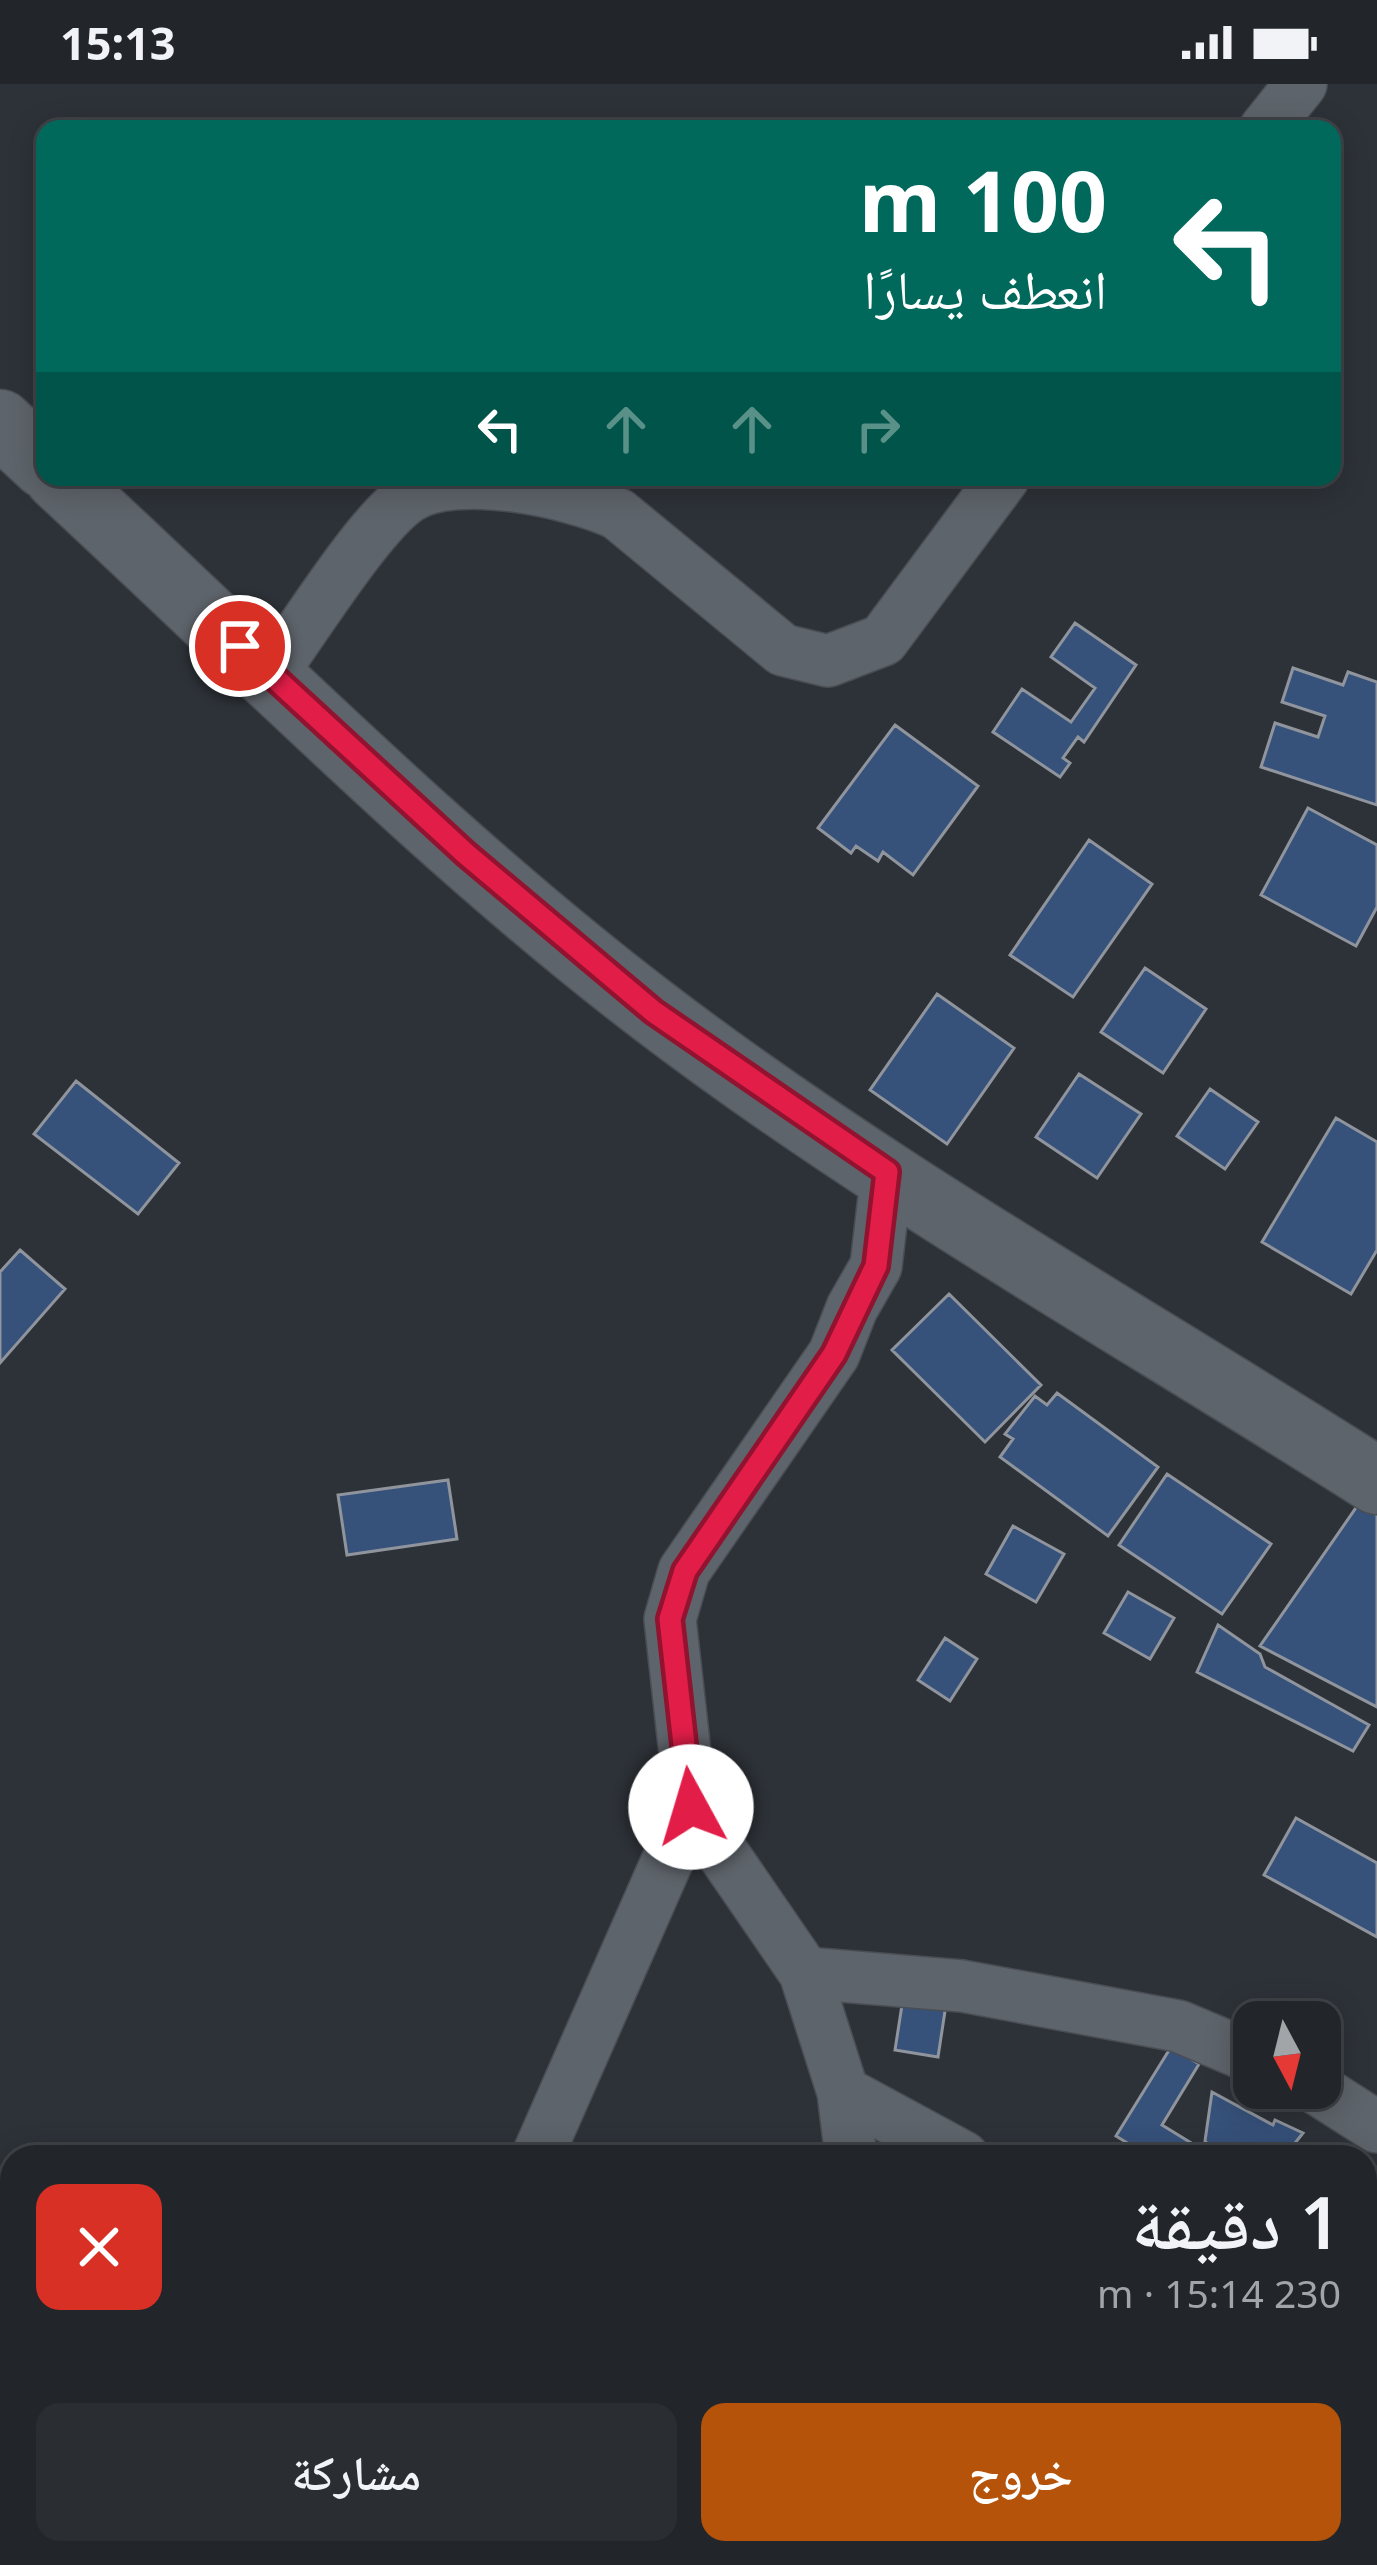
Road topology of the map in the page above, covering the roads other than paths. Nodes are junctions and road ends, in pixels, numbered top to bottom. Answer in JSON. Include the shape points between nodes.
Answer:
{"nodes":[{"id":1,"x":1301,"y":84,"type":"edge"},
{"id":2,"x":1272,"y":120,"type":"edge"},
{"id":3,"x":0,"y":423,"type":"edge"},
{"id":4,"x":36,"y":457,"type":"edge"},
{"id":5,"x":68,"y":486,"type":"edge"},
{"id":6,"x":445,"y":486,"type":"edge"},
{"id":7,"x":445,"y":486,"type":"edge"},
{"id":8,"x":997,"y":486,"type":"edge"},
{"id":9,"x":271,"y":674,"type":"junction"},
{"id":10,"x":887,"y":1172,"type":"junction"},
{"id":11,"x":1377,"y":1481,"type":"edge"},
{"id":12,"x":691,"y":1807,"type":"junction"},
{"id":13,"x":805,"y":1973,"type":"junction"},
{"id":14,"x":1233,"y":2050,"type":"edge"},
{"id":15,"x":843,"y":2092,"type":"junction"},
{"id":16,"x":1341,"y":2104,"type":"edge"},
{"id":17,"x":1377,"y":2128,"type":"edge"},
{"id":18,"x":542,"y":2145,"type":"edge"},
{"id":19,"x":850,"y":2145,"type":"edge"},
{"id":20,"x":941,"y":2145,"type":"edge"}],
"edges":[{"from":1,"to":2,"type":"street"},
{"from":3,"to":4,"type":"main road"},
{"from":5,"to":9,"type":"main road"},
{"from":6,"to":9,"type":"street","via":[[413,494],[381,524]]},
{"from":7,"to":8,"type":"street","via":[[516,488],[618,514],[783,650],[828,661],[883,640]]},
{"from":9,"to":10,"type":"main road","via":[[654,1012]]},
{"from":10,"to":11,"type":"main road"},
{"from":10,"to":12,"type":"street","via":[[876,1266],[834,1354],[685,1571],[670,1619]]},
{"from":12,"to":13,"type":"street"},
{"from":12,"to":18,"type":"street"},
{"from":13,"to":14,"type":"street","via":[[962,1986],[1156,2022]]},
{"from":13,"to":15,"type":"street"},
{"from":15,"to":19,"type":"street"},
{"from":15,"to":20,"type":"street"},
{"from":16,"to":17,"type":"street"}]}
